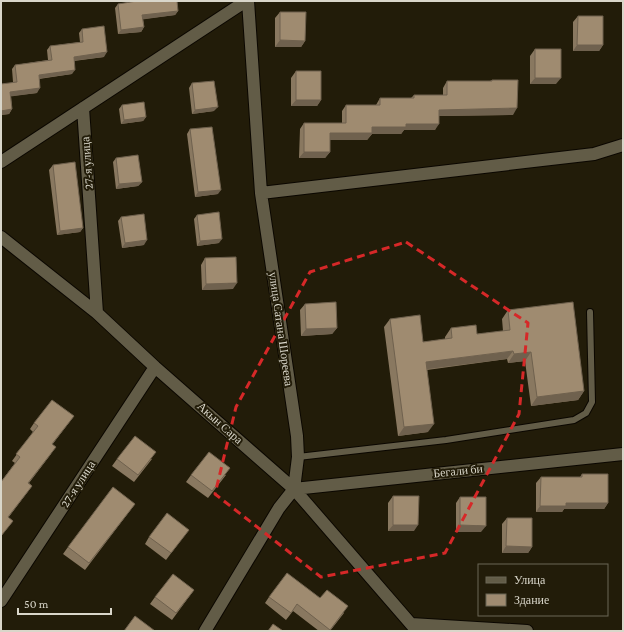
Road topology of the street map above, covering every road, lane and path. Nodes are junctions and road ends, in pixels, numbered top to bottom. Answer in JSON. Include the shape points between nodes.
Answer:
{"nodes":[{"id":1,"x":247,"y":1,"type":"edge"},
{"id":2,"x":83,"y":108,"type":"junction"},
{"id":3,"x":623,"y":145,"type":"edge"},
{"id":4,"x":1,"y":162,"type":"edge"},
{"id":5,"x":261,"y":193,"type":"junction"},
{"id":6,"x":1,"y":237,"type":"edge"},
{"id":7,"x":590,"y":312,"type":"dead end"},
{"id":8,"x":97,"y":313,"type":"junction"},
{"id":9,"x":155,"y":367,"type":"junction"},
{"id":10,"x":623,"y":454,"type":"edge"},
{"id":11,"x":298,"y":457,"type":"junction"},
{"id":12,"x":294,"y":489,"type":"junction"},
{"id":13,"x":1,"y":601,"type":"edge"},
{"id":14,"x":414,"y":628,"type":"edge"},
{"id":15,"x":205,"y":631,"type":"edge"},
{"id":16,"x":527,"y":631,"type":"edge"}],
"edges":[{"from":1,"to":2,"type":"street"},
{"from":1,"to":5,"type":"street","name":"улица Сатана Шореева"},
{"from":2,"to":4,"type":"street"},
{"from":2,"to":8,"type":"street","name":"27-я улица"},
{"from":3,"to":5,"type":"street","via":[[594,154]]},
{"from":5,"to":11,"type":"street","name":"улица Сатана Шореева"},
{"from":6,"to":8,"type":"street","name":"Акын Сара"},
{"from":7,"to":11,"type":"lane","via":[[592,402],[586,413],[574,420],[446,440]]},
{"from":8,"to":9,"type":"street","name":"Акын Сара"},
{"from":9,"to":12,"type":"street","name":"Акын Сара"},
{"from":9,"to":13,"type":"street","name":"27-я улица"},
{"from":10,"to":12,"type":"street","name":"Бегали би"},
{"from":11,"to":12,"type":"street","name":"улица Сатана Шореева"},
{"from":12,"to":14,"type":"street","name":"Акын Сара"},
{"from":12,"to":15,"type":"street","via":[[279,508]]},
{"from":14,"to":16,"type":"street"}]}
